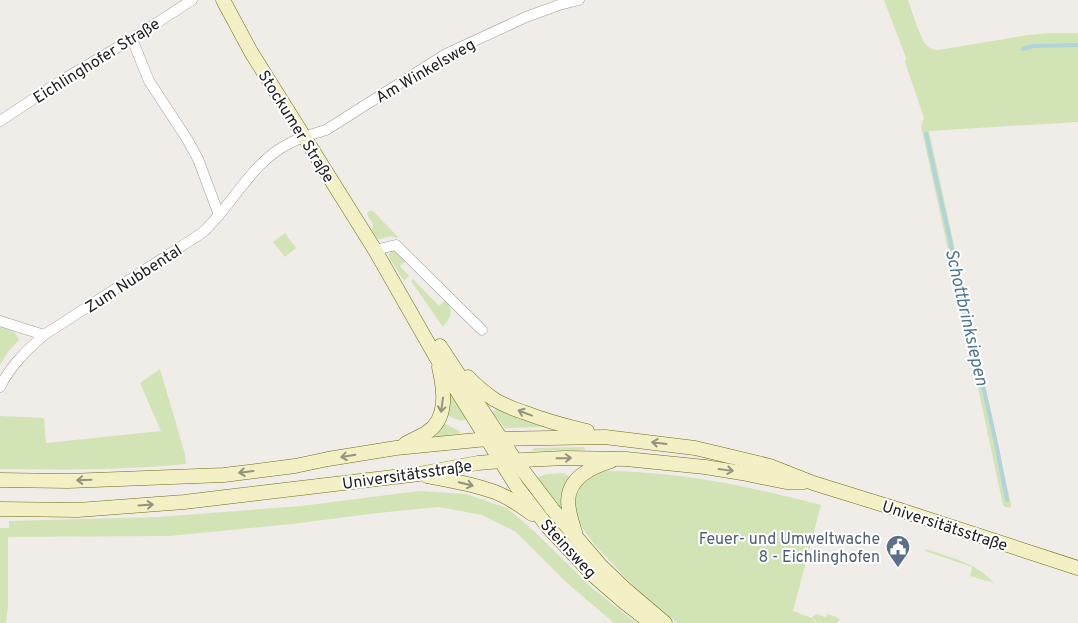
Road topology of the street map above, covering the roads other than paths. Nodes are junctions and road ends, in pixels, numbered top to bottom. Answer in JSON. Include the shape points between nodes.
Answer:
{"nodes":[{"id":1,"x":192,"y":0,"type":"edge"},
{"id":2,"x":223,"y":0,"type":"edge"},
{"id":3,"x":579,"y":0,"type":"edge"},
{"id":4,"x":132,"y":40,"type":"junction"},
{"id":5,"x":0,"y":120,"type":"edge"},
{"id":6,"x":303,"y":137,"type":"junction"},
{"id":7,"x":219,"y":215,"type":"junction"},
{"id":8,"x":374,"y":250,"type":"junction"},
{"id":9,"x":0,"y":321,"type":"edge"},
{"id":10,"x":482,"y":330,"type":"dead end"},
{"id":11,"x":44,"y":335,"type":"junction"},
{"id":12,"x":440,"y":354,"type":"junction"},
{"id":13,"x":0,"y":387,"type":"edge"},
{"id":14,"x":605,"y":437,"type":"junction"},
{"id":15,"x":494,"y":439,"type":"junction"},
{"id":16,"x":396,"y":448,"type":"junction"},
{"id":17,"x":626,"y":459,"type":"junction"},
{"id":18,"x":515,"y":460,"type":"junction"},
{"id":19,"x":501,"y":461,"type":"junction"},
{"id":20,"x":419,"y":474,"type":"junction"},
{"id":21,"x":5,"y":481,"type":"edge"},
{"id":22,"x":813,"y":483,"type":"junction"},
{"id":23,"x":5,"y":509,"type":"edge"},
{"id":24,"x":548,"y":527,"type":"junction"},
{"id":25,"x":577,"y":538,"type":"junction"},
{"id":26,"x":1078,"y":568,"type":"edge"},
{"id":27,"x":651,"y":623,"type":"edge"},
{"id":28,"x":665,"y":623,"type":"edge"}],
"edges":[{"from":1,"to":4,"type":"street","name":"Eichlinghofer Straße"},
{"from":2,"to":6,"type":"main road","name":"Stockumer Straße"},
{"from":3,"to":6,"type":"street","name":"Am Winkelsweg","via":[[526,17],[446,54],[326,130]]},
{"from":4,"to":5,"type":"street","name":"Eichlinghofer Straße"},
{"from":4,"to":7,"type":"street","via":[[148,81],[198,159]]},
{"from":6,"to":7,"type":"street","name":"Zum Nubbental","via":[[264,161]]},
{"from":6,"to":8,"type":"main road","name":"Stockumer Straße"},
{"from":7,"to":11,"type":"street","name":"Zum Nubbental","via":[[197,237]]},
{"from":8,"to":10,"type":"street","via":[[396,245]]},
{"from":8,"to":12,"type":"main road","name":"Stockumer Straße"},
{"from":9,"to":11,"type":"street"},
{"from":11,"to":13,"type":"street","name":"Zum Nubbental","via":[[15,363]]},
{"from":14,"to":12,"type":"main road","one_way":true,"via":[[542,419],[496,401]]},
{"from":12,"to":15,"type":"main road","name":"Stockumer Straße"},
{"from":12,"to":16,"type":"main road","name":"Universitätsstraße","one_way":true,"via":[[443,391],[440,416],[428,432]]},
{"from":14,"to":15,"type":"main road","name":"Universitätsstraße"},
{"from":22,"to":14,"type":"main road","name":"Universitätsstraße","one_way":true,"via":[[770,466],[695,448]]},
{"from":15,"to":16,"type":"main road","name":"Universitätsstraße"},
{"from":15,"to":18,"type":"main road","name":"Stockumer Straße"},
{"from":15,"to":19,"type":"main road","name":"Stockumer Straße"},
{"from":16,"to":21,"type":"main road","name":"Universitätsstraße","one_way":true,"via":[[224,475]]},
{"from":18,"to":17,"type":"main road","name":"Universitätsstraße","one_way":true},
{"from":17,"to":22,"type":"main road","name":"Universitätsstraße","one_way":true},
{"from":17,"to":25,"type":"main road","via":[[593,468],[573,484],[568,506]]},
{"from":18,"to":19,"type":"main road","name":"Universitätsstraße"},
{"from":18,"to":25,"type":"main road","name":"Steinsweg"},
{"from":19,"to":20,"type":"main road","name":"Universitätsstraße"},
{"from":19,"to":24,"type":"main road","name":"Steinsweg"},
{"from":23,"to":20,"type":"main road","name":"Universitätsstraße","one_way":true,"via":[[78,510],[184,502]]},
{"from":20,"to":24,"type":"main road","one_way":true,"via":[[497,493]]},
{"from":22,"to":26,"type":"main road","name":"Universitätsstraße"},
{"from":24,"to":27,"type":"main road","name":"Steinsweg","via":[[593,575]]},
{"from":25,"to":28,"type":"main road","name":"Steinsweg","via":[[625,590]]}]}
